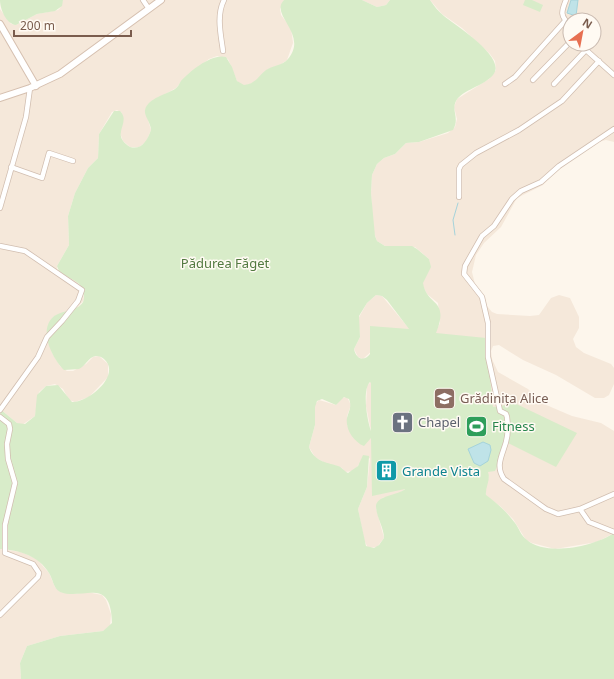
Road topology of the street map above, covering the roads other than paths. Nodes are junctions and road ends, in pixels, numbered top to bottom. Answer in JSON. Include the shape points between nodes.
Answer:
{"nodes":[{"id":1,"x":143,"y":0,"type":"edge"},
{"id":2,"x":161,"y":0,"type":"edge"},
{"id":3,"x":224,"y":0,"type":"edge"},
{"id":4,"x":566,"y":0,"type":"edge"},
{"id":5,"x":149,"y":8,"type":"junction"},
{"id":6,"x":562,"y":14,"type":"edge"},
{"id":7,"x":0,"y":24,"type":"edge"},
{"id":8,"x":562,"y":24,"type":"edge"},
{"id":9,"x":562,"y":50,"type":"edge"},
{"id":10,"x":223,"y":52,"type":"dead end"},
{"id":11,"x":584,"y":52,"type":"edge"},
{"id":12,"x":588,"y":52,"type":"edge"},
{"id":13,"x":599,"y":61,"type":"junction"},
{"id":14,"x":614,"y":75,"type":"edge"},
{"id":15,"x":532,"y":80,"type":"dead end"},
{"id":16,"x":505,"y":84,"type":"dead end"},
{"id":17,"x":554,"y":84,"type":"dead end"},
{"id":18,"x":33,"y":87,"type":"junction"},
{"id":19,"x":0,"y":98,"type":"edge"},
{"id":20,"x":614,"y":129,"type":"edge"},
{"id":21,"x":72,"y":161,"type":"dead end"},
{"id":22,"x":11,"y":167,"type":"junction"},
{"id":23,"x":459,"y":197,"type":"dead end"},
{"id":24,"x":0,"y":208,"type":"edge"},
{"id":25,"x":0,"y":246,"type":"edge"},
{"id":26,"x":0,"y":410,"type":"edge"},
{"id":27,"x":0,"y":417,"type":"edge"},
{"id":28,"x":614,"y":494,"type":"edge"},
{"id":29,"x":580,"y":508,"type":"junction"},
{"id":30,"x":614,"y":532,"type":"edge"},
{"id":31,"x":0,"y":615,"type":"edge"}],
"edges":[{"from":1,"to":5,"type":"street"},
{"from":2,"to":5,"type":"main road"},
{"from":3,"to":10,"type":"street","via":[[219,26]]},
{"from":4,"to":6,"type":"street"},
{"from":5,"to":18,"type":"main road","via":[[69,68]]},
{"from":7,"to":18,"type":"main road"},
{"from":8,"to":16,"type":"street","via":[[515,77]]},
{"from":9,"to":15,"type":"street"},
{"from":11,"to":17,"type":"street"},
{"from":12,"to":13,"type":"street"},
{"from":13,"to":14,"type":"street"},
{"from":13,"to":23,"type":"street","via":[[562,101],[519,130],[476,153],[461,165]]},
{"from":18,"to":19,"type":"main road"},
{"from":18,"to":22,"type":"street"},
{"from":20,"to":29,"type":"street","via":[[559,166],[541,182],[521,191],[512,199],[494,226],[482,236],[465,266],[464,274],[482,298],[488,323],[488,357],[500,411],[507,417],[506,440],[499,462],[501,475],[510,485],[553,513],[562,514]]},
{"from":21,"to":22,"type":"street","via":[[50,153],[42,178]]},
{"from":22,"to":24,"type":"street"},
{"from":25,"to":26,"type":"street","via":[[25,251],[82,290],[78,301],[47,337],[38,357]]},
{"from":27,"to":31,"type":"street","via":[[10,424],[8,459],[16,483],[5,525],[5,553],[33,564],[39,573]]},
{"from":28,"to":29,"type":"street"},
{"from":29,"to":30,"type":"street","via":[[589,522]]}]}
